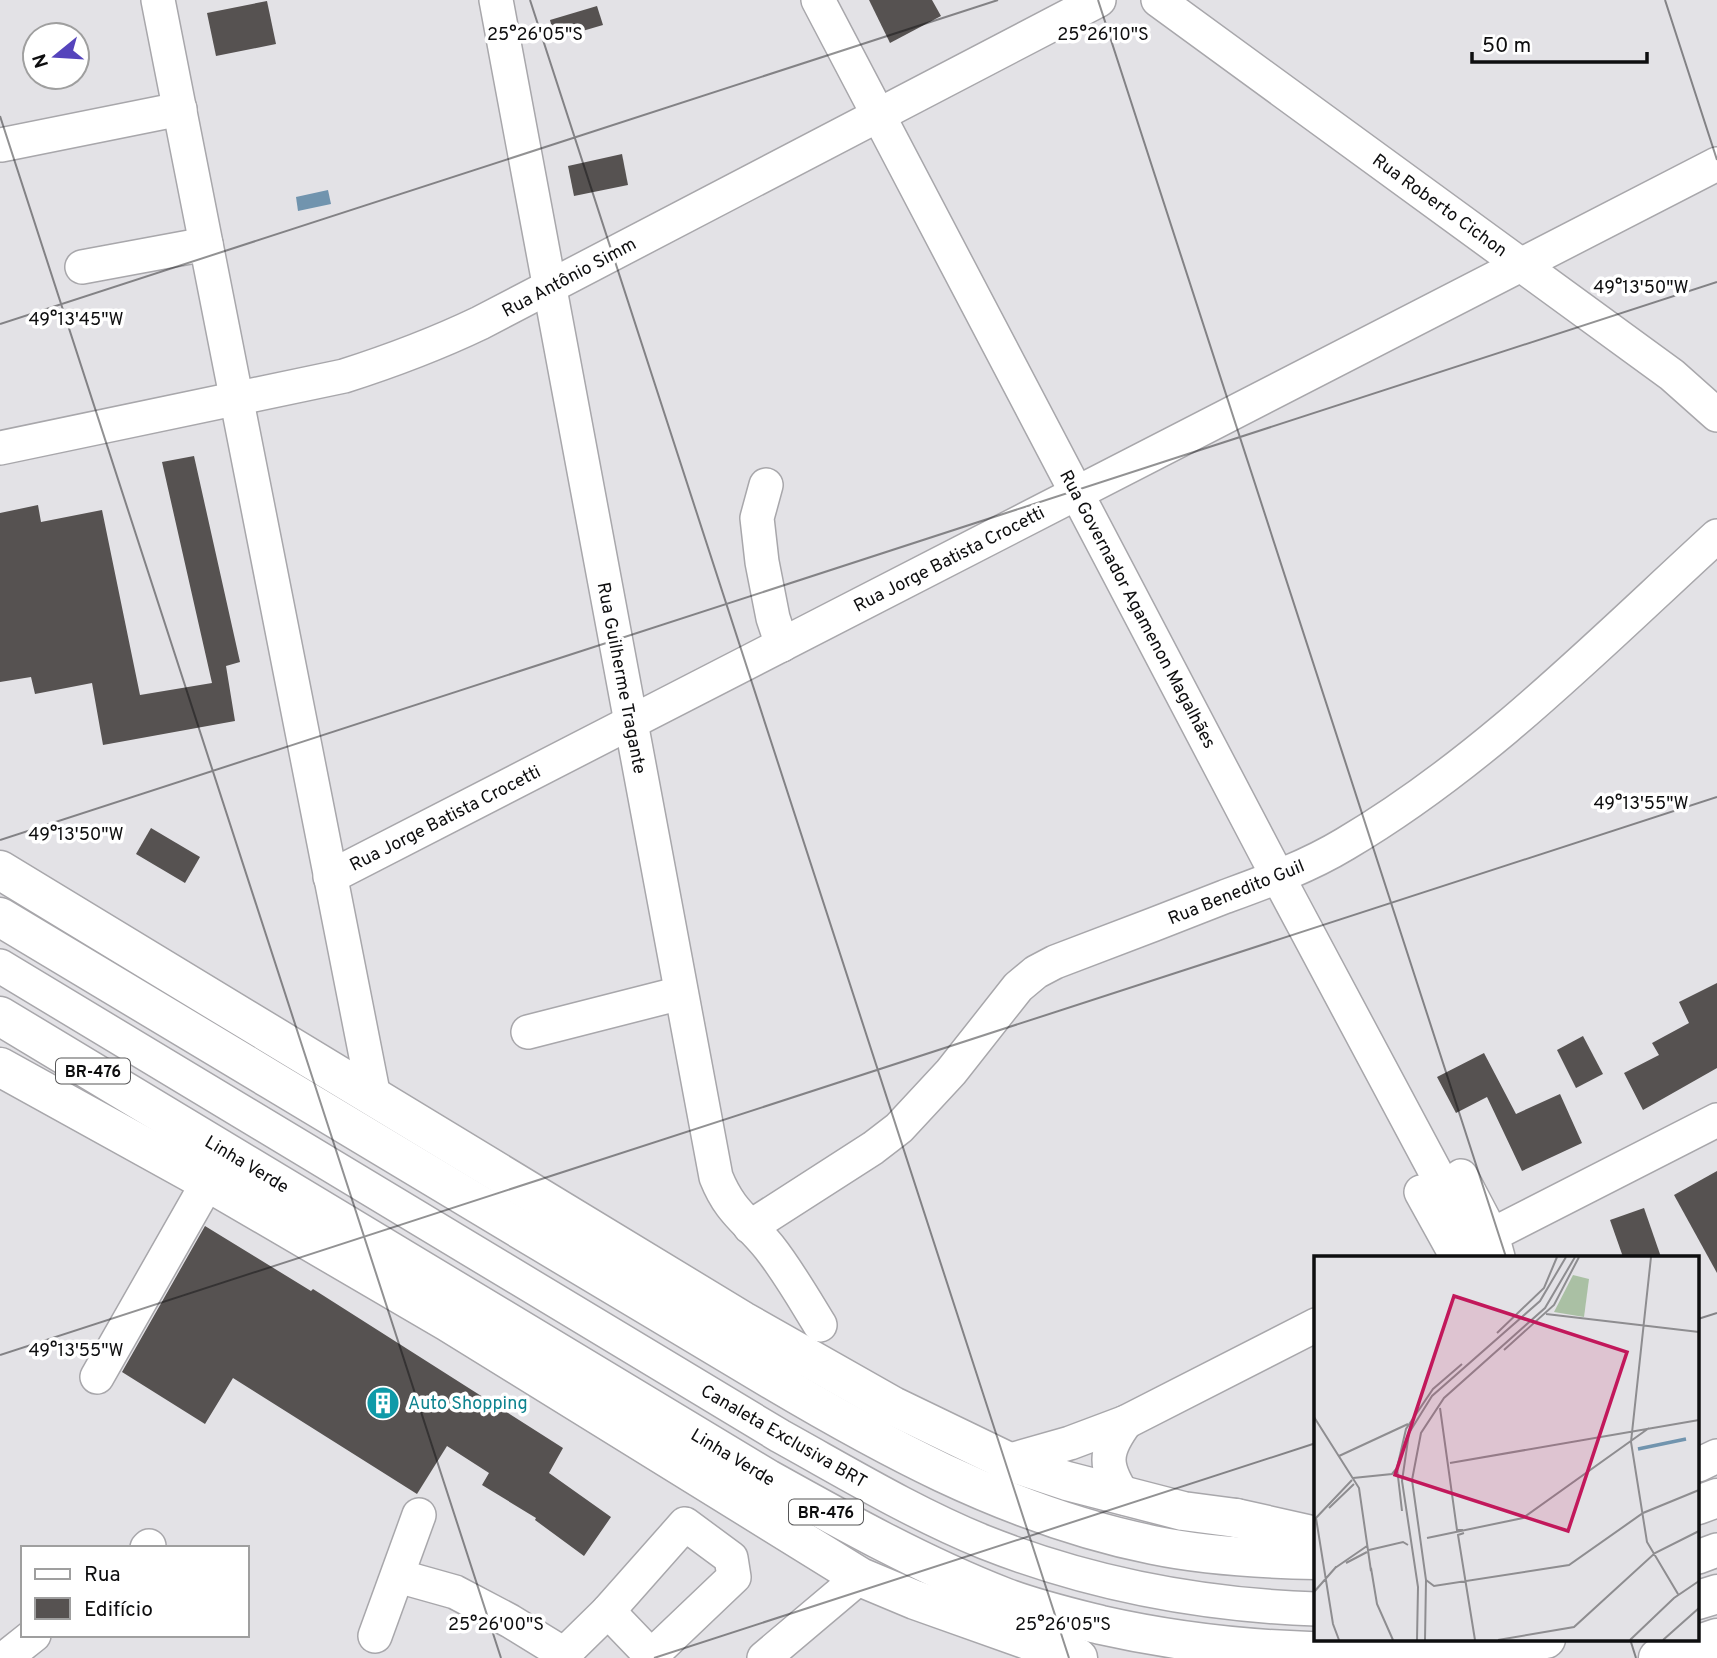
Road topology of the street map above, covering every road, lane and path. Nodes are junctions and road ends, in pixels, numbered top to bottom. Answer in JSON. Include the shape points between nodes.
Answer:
{"nodes":[{"id":1,"x":158,"y":0,"type":"edge"},
{"id":2,"x":496,"y":0,"type":"edge"},
{"id":3,"x":818,"y":0,"type":"edge"},
{"id":4,"x":1099,"y":0,"type":"edge"},
{"id":5,"x":1158,"y":0,"type":"edge"},
{"id":6,"x":180,"y":109,"type":"junction"},
{"id":7,"x":879,"y":115,"type":"junction"},
{"id":8,"x":1,"y":145,"type":"edge"},
{"id":9,"x":1717,"y":163,"type":"edge"},
{"id":10,"x":206,"y":244,"type":"junction"},
{"id":11,"x":1521,"y":264,"type":"junction"},
{"id":12,"x":82,"y":267,"type":"dead end"},
{"id":13,"x":550,"y":287,"type":"junction"},
{"id":14,"x":237,"y":398,"type":"junction"},
{"id":15,"x":1717,"y":415,"type":"edge"},
{"id":16,"x":0,"y":448,"type":"edge"},
{"id":17,"x":765,"y":485,"type":"dead end"},
{"id":18,"x":1077,"y":493,"type":"junction"},
{"id":19,"x":1717,"y":536,"type":"edge"},
{"id":20,"x":782,"y":645,"type":"junction"},
{"id":21,"x":630,"y":723,"type":"junction"},
{"id":22,"x":0,"y":870,"type":"edge"},
{"id":23,"x":330,"y":877,"type":"junction"},
{"id":24,"x":1278,"y":877,"type":"junction"},
{"id":25,"x":0,"y":917,"type":"edge"},
{"id":26,"x":0,"y":967,"type":"edge"},
{"id":27,"x":681,"y":993,"type":"junction"},
{"id":28,"x":0,"y":1016,"type":"edge"},
{"id":29,"x":528,"y":1032,"type":"dead end"},
{"id":30,"x":0,"y":1048,"type":"edge"},
{"id":31,"x":0,"y":1067,"type":"edge"},
{"id":32,"x":100,"y":1076,"type":"junction"},
{"id":33,"x":374,"y":1097,"type":"junction"},
{"id":34,"x":1717,"y":1120,"type":"edge"},
{"id":35,"x":186,"y":1127,"type":"junction"},
{"id":36,"x":298,"y":1144,"type":"junction"},
{"id":37,"x":208,"y":1182,"type":"junction"},
{"id":38,"x":1459,"y":1216,"type":"dead end"},
{"id":39,"x":750,"y":1227,"type":"junction"},
{"id":40,"x":1495,"y":1246,"type":"edge"},
{"id":41,"x":1453,"y":1256,"type":"edge"},
{"id":42,"x":820,"y":1325,"type":"dead end"},
{"id":43,"x":1314,"y":1326,"type":"edge"},
{"id":44,"x":97,"y":1377,"type":"dead end"},
{"id":45,"x":1126,"y":1422,"type":"junction"},
{"id":46,"x":1717,"y":1456,"type":"edge"},
{"id":47,"x":1007,"y":1461,"type":"junction"},
{"id":48,"x":1700,"y":1464,"type":"edge"},
{"id":49,"x":1125,"y":1498,"type":"junction"},
{"id":50,"x":1717,"y":1498,"type":"edge"},
{"id":51,"x":1700,"y":1504,"type":"edge"},
{"id":52,"x":419,"y":1515,"type":"dead end"},
{"id":53,"x":1314,"y":1517,"type":"edge"},
{"id":54,"x":1236,"y":1518,"type":"junction"},
{"id":55,"x":1314,"y":1536,"type":"edge"},
{"id":56,"x":1717,"y":1550,"type":"edge"},
{"id":57,"x":1700,"y":1556,"type":"edge"},
{"id":58,"x":1314,"y":1560,"type":"edge"},
{"id":59,"x":398,"y":1576,"type":"junction"},
{"id":60,"x":860,"y":1577,"type":"junction"},
{"id":61,"x":1717,"y":1594,"type":"edge"},
{"id":62,"x":1700,"y":1600,"type":"edge"},
{"id":63,"x":1314,"y":1609,"type":"edge"},
{"id":64,"x":608,"y":1611,"type":"junction"},
{"id":65,"x":375,"y":1636,"type":"dead end"},
{"id":66,"x":31,"y":1637,"type":"edge"},
{"id":67,"x":1717,"y":1638,"type":"edge"},
{"id":68,"x":1540,"y":1640,"type":"edge"},
{"id":69,"x":1010,"y":1645,"type":"edge"},
{"id":70,"x":1717,"y":1650,"type":"edge"},
{"id":71,"x":562,"y":1656,"type":"edge"},
{"id":72,"x":651,"y":1657,"type":"edge"},
{"id":73,"x":5,"y":1658,"type":"edge"},
{"id":74,"x":764,"y":1658,"type":"edge"},
{"id":75,"x":1079,"y":1658,"type":"edge"},
{"id":76,"x":1658,"y":1658,"type":"edge"},
{"id":77,"x":1714,"y":1658,"type":"edge"}],
"edges":[{"from":1,"to":6,"type":"street"},
{"from":2,"to":13,"type":"street","name":"Rua Guilherme Tragante"},
{"from":3,"to":7,"type":"street","name":"Rua Governador Agamenon Magalhães"},
{"from":4,"to":7,"type":"street","name":"Rua Antônio Simm"},
{"from":5,"to":11,"type":"street","name":"Rua Roberto Cichon"},
{"from":6,"to":8,"type":"street"},
{"from":6,"to":10,"type":"street"},
{"from":7,"to":13,"type":"street","name":"Rua Antônio Simm"},
{"from":7,"to":18,"type":"street","name":"Rua Governador Agamenon Magalhães"},
{"from":9,"to":11,"type":"street","name":"Rua Jorge Batista Crocetti"},
{"from":10,"to":12,"type":"street"},
{"from":10,"to":14,"type":"street"},
{"from":11,"to":15,"type":"street","name":"Rua Roberto Cichon","via":[[1672,375]]},
{"from":11,"to":18,"type":"street","name":"Rua Jorge Batista Crocetti"},
{"from":13,"to":14,"type":"street","name":"Rua Antônio Simm","via":[[393,361]]},
{"from":13,"to":21,"type":"street","name":"Rua Guilherme Tragante"},
{"from":14,"to":16,"type":"street","name":"Rua Antônio Simm"},
{"from":14,"to":23,"type":"street"},
{"from":17,"to":20,"type":"street","via":[[758,529]]},
{"from":18,"to":20,"type":"street","name":"Rua Jorge Batista Crocetti"},
{"from":18,"to":24,"type":"street","name":"Rua Governador Agamenon Magalhães"},
{"from":19,"to":24,"type":"street","name":"Rua Benedito Guil","via":[[1465,762],[1345,845]]},
{"from":20,"to":21,"type":"street","name":"Rua Jorge Batista Crocetti"},
{"from":21,"to":23,"type":"street","name":"Rua Jorge Batista Crocetti"},
{"from":21,"to":27,"type":"street","name":"Rua Guilherme Tragante"},
{"from":22,"to":33,"type":"main road"},
{"from":23,"to":33,"type":"street"},
{"from":24,"to":38,"type":"street","name":"Rua Governador Agamenon Magalhães"},
{"from":24,"to":39,"type":"street","name":"Rua Benedito Guil","via":[[1037,972],[1018,987],[951,1072],[899,1128]]},
{"from":24,"to":40,"type":"street","via":[[1316,902]]},
{"from":24,"to":41,"type":"street","via":[[1273,915]]},
{"from":25,"to":58,"type":"main road","via":[[909,1458],[1020,1507],[1154,1546]]},
{"from":26,"to":36,"type":"street","name":"Canaleta Exclusiva BRT"},
{"from":27,"to":29,"type":"street"},
{"from":27,"to":39,"type":"street","name":"Rua Guilherme Tragante","via":[[716,1177],[733,1210]]},
{"from":28,"to":32,"type":"main road","name":"Linha Verde","number":"BR-476"},
{"from":30,"to":32,"type":"main road"},
{"from":31,"to":37,"type":"main road","name":"Linha Verde"},
{"from":32,"to":35,"type":"main road","name":"Linha Verde","number":"BR-476"},
{"from":33,"to":47,"type":"main road","via":[[821,1366]]},
{"from":34,"to":40,"type":"street"},
{"from":35,"to":36,"type":"street","name":"Canaleta Exclusiva BRT"},
{"from":35,"to":68,"type":"main road","name":"Linha Verde","number":"BR-476","via":[[789,1491],[927,1565],[1007,1598],[1154,1638],[1228,1650],[1315,1656],[1404,1655]]},
{"from":36,"to":63,"type":"street","name":"Canaleta Exclusiva BRT","via":[[780,1436],[982,1541],[1063,1570],[1166,1594]]},
{"from":37,"to":44,"type":"street"},
{"from":37,"to":60,"type":"main road","name":"Linha Verde","via":[[448,1322]]},
{"from":39,"to":42,"type":"street","name":"Rua Guilherme Tragante","via":[[779,1260]]},
{"from":40,"to":41,"type":"street"},
{"from":43,"to":45,"type":"street"},
{"from":45,"to":47,"type":"street"},
{"from":45,"to":49,"type":"street","via":[[1108,1451],[1112,1478]]},
{"from":46,"to":48,"type":"street"},
{"from":47,"to":49,"type":"main road"},
{"from":49,"to":54,"type":"main road"},
{"from":50,"to":51,"type":"main road"},
{"from":52,"to":59,"type":"street"},
{"from":53,"to":54,"type":"street"},
{"from":54,"to":55,"type":"main road"},
{"from":56,"to":57,"type":"street"},
{"from":59,"to":65,"type":"street"},
{"from":59,"to":71,"type":"street","via":[[455,1592]]},
{"from":60,"to":69,"type":"main road","name":"Linha Verde"},
{"from":60,"to":74,"type":"street"},
{"from":61,"to":62,"type":"main road"},
{"from":64,"to":71,"type":"street"},
{"from":64,"to":72,"type":"street"},
{"from":64,"to":72,"type":"street","via":[[685,1524],[731,1558],[734,1577]]},
{"from":66,"to":73,"type":"street"},
{"from":67,"to":76,"type":"main road"},
{"from":69,"to":75,"type":"main road","name":"Linha Verde"},
{"from":70,"to":77,"type":"street"}]}
